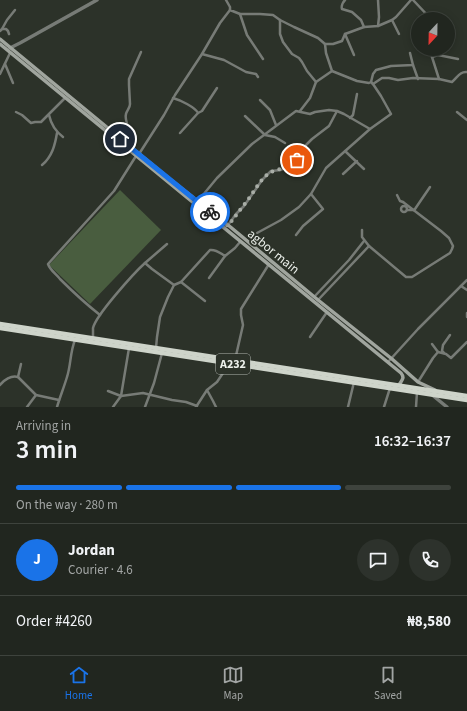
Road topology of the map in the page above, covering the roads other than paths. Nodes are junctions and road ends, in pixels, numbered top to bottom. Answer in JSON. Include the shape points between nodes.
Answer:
{"nodes":[{"id":1,"x":97,"y":0,"type":"edge"},
{"id":2,"x":226,"y":0,"type":"edge"},
{"id":3,"x":345,"y":0,"type":"edge"},
{"id":4,"x":378,"y":0,"type":"edge"},
{"id":5,"x":412,"y":0,"type":"edge"},
{"id":6,"x":15,"y":10,"type":"dead end"},
{"id":7,"x":230,"y":10,"type":"junction"},
{"id":8,"x":424,"y":12,"type":"edge"},
{"id":9,"x":240,"y":14,"type":"junction"},
{"id":10,"x":280,"y":20,"type":"junction"},
{"id":11,"x":392,"y":20,"type":"junction"},
{"id":12,"x":378,"y":26,"type":"junction"},
{"id":13,"x":364,"y":27,"type":"junction"},
{"id":14,"x":1,"y":30,"type":"edge"},
{"id":15,"x":9,"y":34,"type":"dead end"},
{"id":16,"x":345,"y":34,"type":"junction"},
{"id":17,"x":400,"y":34,"type":"dead end"},
{"id":18,"x":0,"y":39,"type":"edge"},
{"id":19,"x":0,"y":44,"type":"edge"},
{"id":20,"x":325,"y":44,"type":"junction"},
{"id":21,"x":10,"y":48,"type":"junction"},
{"id":22,"x":141,"y":52,"type":"dead end"},
{"id":23,"x":10,"y":53,"type":"junction"},
{"id":24,"x":410,"y":53,"type":"dead end"},
{"id":25,"x":202,"y":54,"type":"junction"},
{"id":26,"x":354,"y":56,"type":"dead end"},
{"id":27,"x":432,"y":57,"type":"joint"},
{"id":28,"x":263,"y":59,"type":"dead end"},
{"id":29,"x":458,"y":59,"type":"dead end"},
{"id":30,"x":5,"y":64,"type":"junction"},
{"id":31,"x":413,"y":65,"type":"junction"},
{"id":32,"x":332,"y":71,"type":"junction"},
{"id":33,"x":467,"y":72,"type":"edge"},
{"id":34,"x":0,"y":74,"type":"edge"},
{"id":35,"x":39,"y":74,"type":"junction"},
{"id":36,"x":258,"y":76,"type":"dead end"},
{"id":37,"x":439,"y":78,"type":"junction"},
{"id":38,"x":418,"y":79,"type":"junction"},
{"id":39,"x":316,"y":82,"type":"junction"},
{"id":40,"x":13,"y":83,"type":"dead end"},
{"id":41,"x":372,"y":83,"type":"junction"},
{"id":42,"x":217,"y":88,"type":"dead end"},
{"id":43,"x":357,"y":94,"type":"dead end"},
{"id":44,"x":65,"y":98,"type":"junction"},
{"id":45,"x":173,"y":98,"type":"junction"},
{"id":46,"x":260,"y":100,"type":"dead end"},
{"id":47,"x":300,"y":111,"type":"junction"},
{"id":48,"x":337,"y":111,"type":"junction"},
{"id":49,"x":16,"y":112,"type":"dead end"},
{"id":50,"x":457,"y":112,"type":"dead end"},
{"id":51,"x":198,"y":113,"type":"junction"},
{"id":52,"x":49,"y":115,"type":"junction"},
{"id":53,"x":245,"y":116,"type":"dead end"},
{"id":54,"x":350,"y":118,"type":"junction"},
{"id":55,"x":467,"y":120,"type":"edge"},
{"id":56,"x":276,"y":126,"type":"junction"},
{"id":57,"x":370,"y":129,"type":"junction"},
{"id":58,"x":57,"y":133,"type":"junction"},
{"id":59,"x":180,"y":133,"type":"dead end"},
{"id":60,"x":265,"y":135,"type":"junction"},
{"id":61,"x":63,"y":138,"type":"dead end"},
{"id":62,"x":120,"y":139,"type":"junction"},
{"id":63,"x":285,"y":143,"type":"dead end"},
{"id":64,"x":345,"y":151,"type":"junction"},
{"id":65,"x":138,"y":155,"type":"junction"},
{"id":66,"x":356,"y":161,"type":"junction"},
{"id":67,"x":42,"y":165,"type":"dead end"},
{"id":68,"x":364,"y":169,"type":"dead end"},
{"id":69,"x":343,"y":174,"type":"dead end"},
{"id":70,"x":430,"y":187,"type":"dead end"},
{"id":71,"x":311,"y":194,"type":"junction"},
{"id":72,"x":397,"y":195,"type":"dead end"},
{"id":73,"x":198,"y":201,"type":"junction"},
{"id":74,"x":403,"y":202,"type":"junction"},
{"id":75,"x":414,"y":210,"type":"junction"},
{"id":76,"x":228,"y":226,"type":"junction"},
{"id":77,"x":362,"y":230,"type":"dead end"},
{"id":78,"x":296,"y":235,"type":"dead end"},
{"id":79,"x":364,"y":240,"type":"junction"},
{"id":80,"x":240,"y":242,"type":"junction"},
{"id":81,"x":248,"y":243,"type":"junction"},
{"id":82,"x":167,"y":244,"type":"dead end"},
{"id":83,"x":369,"y":246,"type":"junction"},
{"id":84,"x":224,"y":256,"type":"junction"},
{"id":85,"x":146,"y":263,"type":"junction"},
{"id":86,"x":269,"y":264,"type":"junction"},
{"id":87,"x":209,"y":278,"type":"dead end"},
{"id":88,"x":467,"y":280,"type":"edge"},
{"id":89,"x":181,"y":282,"type":"junction"},
{"id":90,"x":174,"y":284,"type":"junction"},
{"id":91,"x":461,"y":286,"type":"junction"},
{"id":92,"x":467,"y":290,"type":"edge"},
{"id":93,"x":314,"y":297,"type":"junction"},
{"id":94,"x":205,"y":300,"type":"dead end"},
{"id":95,"x":318,"y":300,"type":"junction"},
{"id":96,"x":327,"y":312,"type":"junction"},
{"id":97,"x":467,"y":313,"type":"edge"},
{"id":98,"x":100,"y":315,"type":"junction"},
{"id":99,"x":467,"y":317,"type":"edge"},
{"id":100,"x":0,"y":324,"type":"edge"},
{"id":101,"x":0,"y":328,"type":"edge"},
{"id":102,"x":450,"y":335,"type":"dead end"},
{"id":103,"x":310,"y":337,"type":"dead end"},
{"id":104,"x":93,"y":338,"type":"junction"},
{"id":105,"x":75,"y":340,"type":"junction"},
{"id":106,"x":467,"y":342,"type":"edge"},
{"id":107,"x":432,"y":344,"type":"dead end"},
{"id":108,"x":129,"y":348,"type":"junction"},
{"id":109,"x":156,"y":350,"type":"junction"},
{"id":110,"x":438,"y":352,"type":"junction"},
{"id":111,"x":162,"y":353,"type":"junction"},
{"id":112,"x":446,"y":354,"type":"junction"},
{"id":113,"x":392,"y":359,"type":"junction"},
{"id":114,"x":235,"y":360,"type":"junction"},
{"id":115,"x":388,"y":362,"type":"junction"},
{"id":116,"x":22,"y":364,"type":"dead end"},
{"id":117,"x":229,"y":364,"type":"junction"},
{"id":118,"x":403,"y":372,"type":"junction"},
{"id":119,"x":18,"y":377,"type":"junction"},
{"id":120,"x":354,"y":382,"type":"junction"},
{"id":121,"x":418,"y":382,"type":"junction"},
{"id":122,"x":0,"y":385,"type":"edge"},
{"id":123,"x":399,"y":385,"type":"junction"},
{"id":124,"x":390,"y":388,"type":"junction"},
{"id":125,"x":207,"y":390,"type":"junction"},
{"id":126,"x":436,"y":390,"type":"junction"},
{"id":127,"x":108,"y":391,"type":"dead end"},
{"id":128,"x":417,"y":392,"type":"junction"},
{"id":129,"x":430,"y":394,"type":"junction"},
{"id":130,"x":36,"y":395,"type":"junction"},
{"id":131,"x":150,"y":395,"type":"junction"},
{"id":132,"x":121,"y":396,"type":"junction"},
{"id":133,"x":467,"y":396,"type":"edge"},
{"id":134,"x":59,"y":400,"type":"junction"},
{"id":135,"x":467,"y":400,"type":"edge"},
{"id":136,"x":196,"y":406,"type":"edge"},
{"id":137,"x":27,"y":407,"type":"edge"},
{"id":138,"x":57,"y":407,"type":"edge"},
{"id":139,"x":113,"y":407,"type":"edge"},
{"id":140,"x":145,"y":407,"type":"edge"},
{"id":141,"x":216,"y":407,"type":"edge"},
{"id":142,"x":348,"y":407,"type":"edge"},
{"id":143,"x":384,"y":407,"type":"edge"},
{"id":144,"x":416,"y":407,"type":"edge"},
{"id":145,"x":447,"y":407,"type":"edge"}],
"edges":[{"from":1,"to":21,"type":"street"},
{"from":2,"to":7,"type":"street"},
{"from":3,"to":13,"type":"street","via":[[342,9],[352,12],[361,20]]},
{"from":4,"to":12,"type":"street"},
{"from":5,"to":8,"type":"street"},
{"from":5,"to":11,"type":"street"},
{"from":6,"to":14,"type":"street"},
{"from":7,"to":9,"type":"street"},
{"from":7,"to":25,"type":"street"},
{"from":9,"to":10,"type":"street","via":[[274,15]]},
{"from":9,"to":28,"type":"street","via":[[247,35]]},
{"from":10,"to":20,"type":"street"},
{"from":10,"to":39,"type":"street","via":[[283,42]]},
{"from":11,"to":12,"type":"street"},
{"from":11,"to":17,"type":"street"},
{"from":12,"to":13,"type":"street"},
{"from":13,"to":16,"type":"street"},
{"from":14,"to":15,"type":"street","via":[[7,30]]},
{"from":16,"to":20,"type":"street","via":[[342,40]]},
{"from":16,"to":26,"type":"street"},
{"from":18,"to":21,"type":"main road","name":"agbor main"},
{"from":19,"to":23,"type":"main road","name":"agbor main"},
{"from":20,"to":32,"type":"street"},
{"from":21,"to":35,"type":"main road","name":"agbor main"},
{"from":22,"to":62,"type":"street","via":[[129,79],[130,104],[126,116],[128,127]]},
{"from":23,"to":30,"type":"street"},
{"from":23,"to":35,"type":"main road","name":"agbor main"},
{"from":24,"to":31,"type":"street"},
{"from":25,"to":36,"type":"street","via":[[224,60]]},
{"from":25,"to":45,"type":"street"},
{"from":27,"to":29,"type":"street","via":[[438,55]]},
{"from":27,"to":37,"type":"street"},
{"from":30,"to":34,"type":"street"},
{"from":30,"to":40,"type":"street"},
{"from":31,"to":38,"type":"street"},
{"from":31,"to":41,"type":"street","via":[[376,70]]},
{"from":32,"to":39,"type":"street"},
{"from":32,"to":41,"type":"street","via":[[357,81]]},
{"from":33,"to":37,"type":"street","via":[[460,73],[452,82]]},
{"from":35,"to":44,"type":"main road","name":"agbor main"},
{"from":35,"to":62,"type":"main road","name":"agbor main"},
{"from":37,"to":38,"type":"street"},
{"from":38,"to":41,"type":"street","via":[[382,78]]},
{"from":39,"to":47,"type":"street","via":[[310,98]]},
{"from":41,"to":57,"type":"street","via":[[391,114]]},
{"from":42,"to":51,"type":"street"},
{"from":43,"to":54,"type":"street"},
{"from":44,"to":52,"type":"street"},
{"from":44,"to":65,"type":"main road","name":"agbor main"},
{"from":45,"to":51,"type":"street"},
{"from":45,"to":65,"type":"street"},
{"from":46,"to":56,"type":"street","via":[[270,110]]},
{"from":47,"to":48,"type":"street","via":[[310,114]]},
{"from":47,"to":56,"type":"street","via":[[296,111]]},
{"from":48,"to":54,"type":"street"},
{"from":48,"to":76,"type":"street","via":[[329,126],[302,148],[295,163],[281,170],[272,171],[262,180]]},
{"from":49,"to":52,"type":"street","via":[[31,123],[41,122]]},
{"from":50,"to":55,"type":"street"},
{"from":51,"to":59,"type":"street"},
{"from":52,"to":58,"type":"street"},
{"from":53,"to":60,"type":"street"},
{"from":54,"to":57,"type":"street"},
{"from":56,"to":60,"type":"street"},
{"from":57,"to":64,"type":"street"},
{"from":58,"to":61,"type":"street"},
{"from":58,"to":67,"type":"street","via":[[52,154]]},
{"from":60,"to":63,"type":"street"},
{"from":60,"to":73,"type":"street","via":[[217,178]]},
{"from":62,"to":65,"type":"main road","name":"agbor main"},
{"from":64,"to":66,"type":"street"},
{"from":64,"to":71,"type":"street","via":[[326,168]]},
{"from":65,"to":73,"type":"main road","name":"agbor main"},
{"from":65,"to":80,"type":"main road","name":"agbor main"},
{"from":65,"to":98,"type":"street","via":[[114,191],[48,264],[67,286]]},
{"from":66,"to":68,"type":"street"},
{"from":66,"to":69,"type":"street"},
{"from":70,"to":75,"type":"street"},
{"from":71,"to":78,"type":"street","via":[[323,209]]},
{"from":71,"to":81,"type":"street","via":[[299,207],[257,233]]},
{"from":72,"to":74,"type":"street"},
{"from":73,"to":76,"type":"main road","name":"agbor main"},
{"from":74,"to":75,"type":"street"},
{"from":74,"to":75,"type":"street","via":[[402,207]]},
{"from":75,"to":83,"type":"street","via":[[449,238],[453,246],[450,253],[412,277],[406,277]]},
{"from":76,"to":81,"type":"main road","name":"agbor main"},
{"from":77,"to":79,"type":"street"},
{"from":79,"to":83,"type":"street"},
{"from":79,"to":93,"type":"street"},
{"from":80,"to":84,"type":"street"},
{"from":80,"to":86,"type":"main road","name":"agbor main"},
{"from":81,"to":93,"type":"main road","name":"agbor main"},
{"from":82,"to":85,"type":"street"},
{"from":83,"to":95,"type":"street"},
{"from":84,"to":87,"type":"street"},
{"from":84,"to":89,"type":"street","via":[[213,249],[210,250]]},
{"from":85,"to":90,"type":"street"},
{"from":85,"to":98,"type":"street"},
{"from":86,"to":96,"type":"main road","name":"agbor main"},
{"from":86,"to":114,"type":"street","via":[[241,310],[243,325]]},
{"from":88,"to":91,"type":"street"},
{"from":89,"to":90,"type":"street"},
{"from":89,"to":94,"type":"street"},
{"from":90,"to":109,"type":"street","via":[[160,317]]},
{"from":91,"to":92,"type":"street"},
{"from":91,"to":113,"type":"street"},
{"from":93,"to":95,"type":"main road","name":"agbor main"},
{"from":95,"to":113,"type":"main road","name":"agbor main"},
{"from":96,"to":103,"type":"street"},
{"from":96,"to":115,"type":"main road","name":"agbor main"},
{"from":97,"to":99,"type":"street"},
{"from":98,"to":104,"type":"street","via":[[93,328]]},
{"from":100,"to":104,"type":"highway","number":"A232"},
{"from":101,"to":105,"type":"highway","number":"A232"},
{"from":102,"to":112,"type":"street","via":[[443,345],[442,351]]},
{"from":104,"to":109,"type":"highway","number":"A232"},
{"from":105,"to":108,"type":"highway","number":"A232"},
{"from":105,"to":134,"type":"street"},
{"from":106,"to":112,"type":"street","via":[[451,358]]},
{"from":107,"to":110,"type":"street"},
{"from":108,"to":109,"type":"highway","number":"A232"},
{"from":108,"to":132,"type":"street"},
{"from":109,"to":111,"type":"highway","number":"A232"},
{"from":109,"to":114,"type":"highway","number":"A232"},
{"from":110,"to":112,"type":"street"},
{"from":110,"to":121,"type":"street"},
{"from":111,"to":117,"type":"highway","number":"A232"},
{"from":111,"to":131,"type":"street"},
{"from":113,"to":115,"type":"street"},
{"from":113,"to":118,"type":"main road","name":"agbor main"},
{"from":114,"to":123,"type":"highway","number":"A232"},
{"from":115,"to":118,"type":"main road","name":"agbor main"},
{"from":116,"to":119,"type":"street"},
{"from":117,"to":120,"type":"highway","number":"A232"},
{"from":117,"to":125,"type":"street","via":[[217,382]]},
{"from":118,"to":121,"type":"main road"},
{"from":118,"to":123,"type":"main road","via":[[403,379]]},
{"from":119,"to":122,"type":"street","via":[[5,380]]},
{"from":119,"to":130,"type":"street"},
{"from":120,"to":124,"type":"highway","number":"A232"},
{"from":120,"to":142,"type":"street"},
{"from":121,"to":126,"type":"main road"},
{"from":123,"to":126,"type":"highway","number":"A232"},
{"from":124,"to":128,"type":"highway","number":"A232"},
{"from":124,"to":143,"type":"street"},
{"from":125,"to":136,"type":"street"},
{"from":125,"to":141,"type":"street"},
{"from":126,"to":133,"type":"highway","number":"A232"},
{"from":127,"to":132,"type":"street"},
{"from":128,"to":129,"type":"highway","number":"A232"},
{"from":128,"to":144,"type":"street"},
{"from":129,"to":135,"type":"highway","number":"A232"},
{"from":129,"to":145,"type":"street"},
{"from":130,"to":134,"type":"street"},
{"from":130,"to":137,"type":"street"},
{"from":131,"to":132,"type":"street","via":[[144,393]]},
{"from":131,"to":136,"type":"street"},
{"from":131,"to":140,"type":"street"},
{"from":132,"to":139,"type":"street"},
{"from":134,"to":138,"type":"street"}]}
